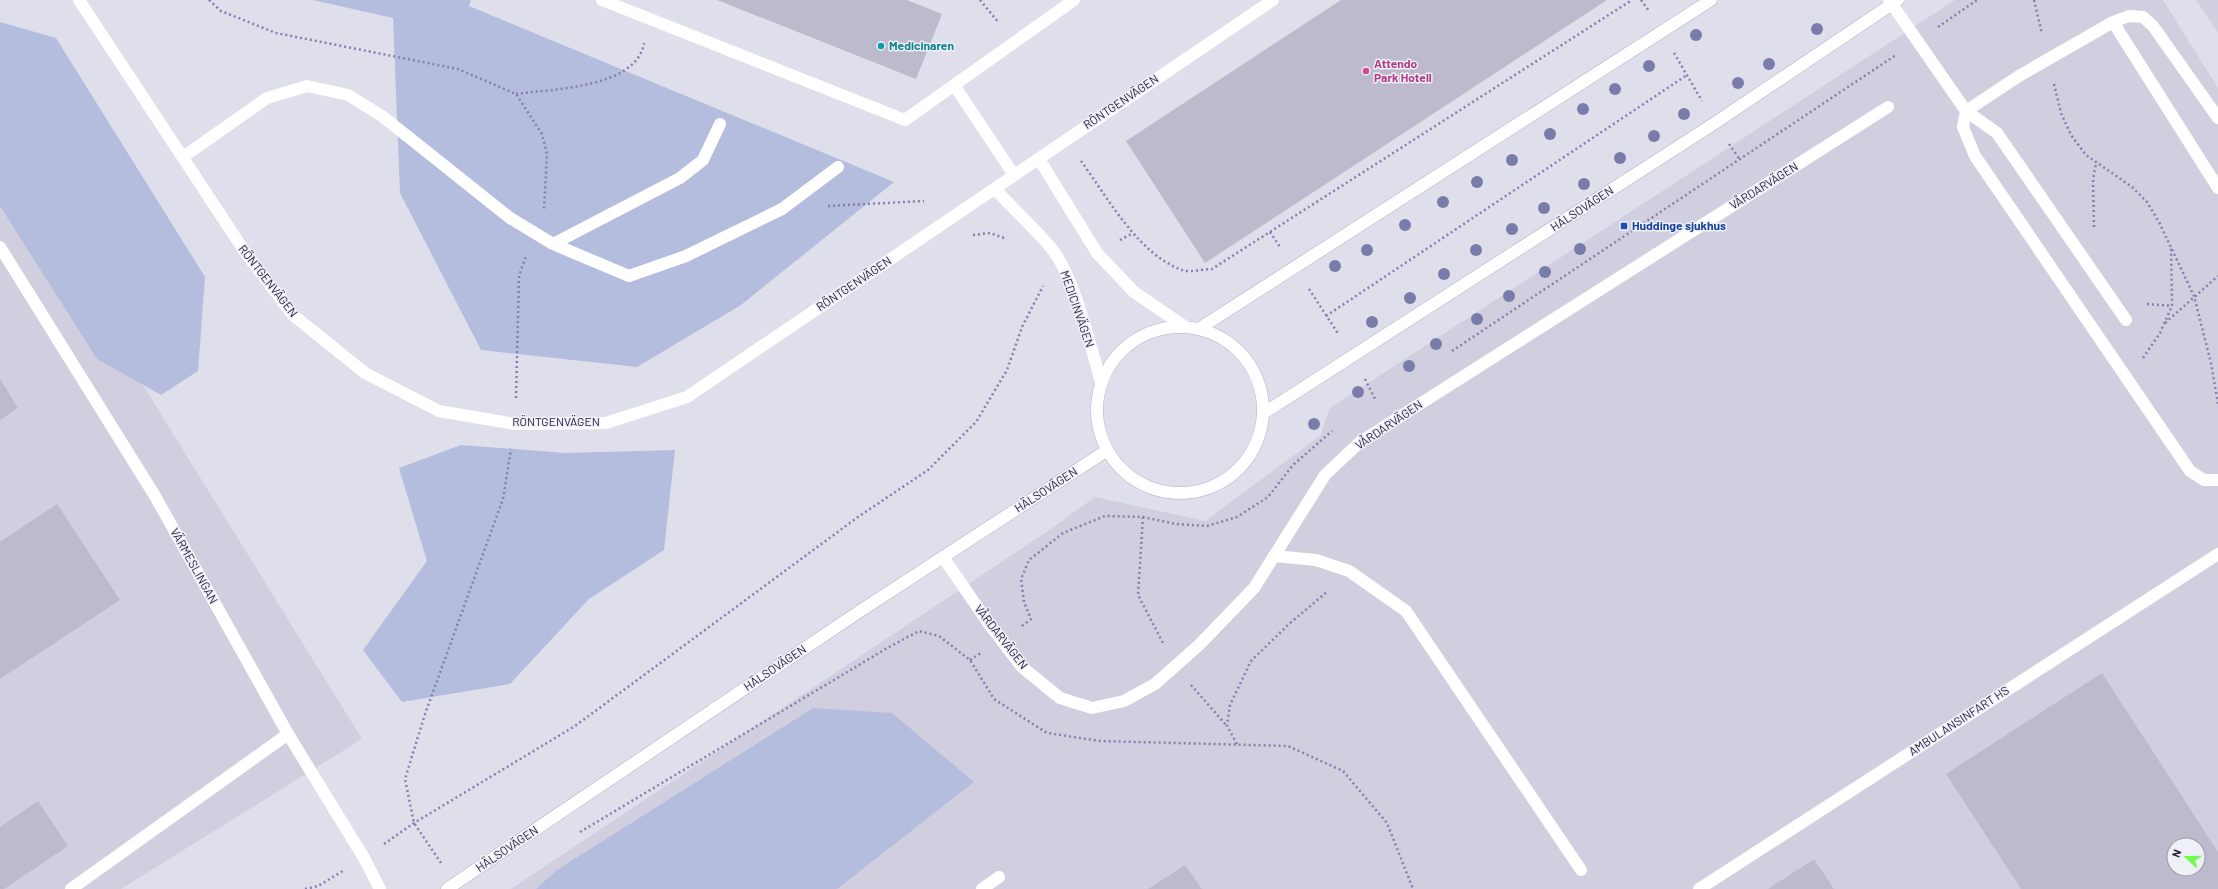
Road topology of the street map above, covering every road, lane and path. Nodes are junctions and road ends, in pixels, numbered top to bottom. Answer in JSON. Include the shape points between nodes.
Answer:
{"nodes":[{"id":1,"x":79,"y":0,"type":"edge"},
{"id":2,"x":209,"y":0,"type":"edge"},
{"id":3,"x":602,"y":0,"type":"edge"},
{"id":4,"x":1074,"y":0,"type":"edge"},
{"id":5,"x":1273,"y":0,"type":"edge"},
{"id":6,"x":1632,"y":0,"type":"edge"},
{"id":7,"x":1641,"y":0,"type":"edge"},
{"id":8,"x":1711,"y":0,"type":"edge"},
{"id":9,"x":1978,"y":0,"type":"edge"},
{"id":10,"x":2034,"y":0,"type":"edge"},
{"id":11,"x":1893,"y":1,"type":"edge"},
{"id":12,"x":2113,"y":22,"type":"junction"},
{"id":13,"x":1662,"y":32,"type":"junction"},
{"id":14,"x":1917,"y":41,"type":"junction"},
{"id":15,"x":643,"y":51,"type":"dead end"},
{"id":16,"x":2048,"y":59,"type":"junction"},
{"id":17,"x":1687,"y":75,"type":"junction"},
{"id":18,"x":954,"y":85,"type":"junction"},
{"id":19,"x":516,"y":94,"type":"junction"},
{"id":20,"x":1888,"y":107,"type":"dead end"},
{"id":21,"x":1966,"y":111,"type":"junction"},
{"id":22,"x":2218,"y":118,"type":"edge"},
{"id":23,"x":720,"y":124,"type":"dead end"},
{"id":24,"x":1715,"y":124,"type":"junction"},
{"id":25,"x":1066,"y":140,"type":"junction"},
{"id":26,"x":182,"y":157,"type":"junction"},
{"id":27,"x":1039,"y":159,"type":"junction"},
{"id":28,"x":1740,"y":160,"type":"junction"},
{"id":29,"x":2096,"y":162,"type":"junction"},
{"id":30,"x":838,"y":167,"type":"dead end"},
{"id":31,"x":1014,"y":175,"type":"junction"},
{"id":32,"x":2218,"y":188,"type":"edge"},
{"id":33,"x":994,"y":189,"type":"junction"},
{"id":34,"x":924,"y":201,"type":"dead end"},
{"id":35,"x":782,"y":209,"type":"junction"},
{"id":36,"x":1270,"y":232,"type":"junction"},
{"id":37,"x":535,"y":233,"type":"junction"},
{"id":38,"x":2095,"y":233,"type":"dead end"},
{"id":39,"x":972,"y":236,"type":"dead end"},
{"id":40,"x":1009,"y":240,"type":"dead end"},
{"id":41,"x":553,"y":244,"type":"junction"},
{"id":42,"x":2171,"y":246,"type":"junction"},
{"id":43,"x":0,"y":247,"type":"edge"},
{"id":44,"x":1295,"y":268,"type":"junction"},
{"id":45,"x":2218,"y":276,"type":"edge"},
{"id":46,"x":1039,"y":279,"type":"dead end"},
{"id":47,"x":2194,"y":296,"type":"junction"},
{"id":48,"x":2142,"y":300,"type":"dead end"},
{"id":49,"x":2172,"y":306,"type":"junction"},
{"id":50,"x":1326,"y":316,"type":"junction"},
{"id":51,"x":2126,"y":320,"type":"dead end"},
{"id":52,"x":2163,"y":325,"type":"junction"},
{"id":53,"x":1184,"y":326,"type":"junction"},
{"id":54,"x":1200,"y":328,"type":"junction"},
{"id":55,"x":1449,"y":353,"type":"dead end"},
{"id":56,"x":1353,"y":356,"type":"junction"},
{"id":57,"x":2128,"y":380,"type":"junction"},
{"id":58,"x":1101,"y":382,"type":"junction"},
{"id":59,"x":1383,"y":397,"type":"dead end"},
{"id":60,"x":1376,"y":402,"type":"junction"},
{"id":61,"x":2218,"y":404,"type":"edge"},
{"id":62,"x":1370,"y":406,"type":"dead end"},
{"id":63,"x":1264,"y":413,"type":"junction"},
{"id":64,"x":515,"y":424,"type":"junction"},
{"id":65,"x":1337,"y":427,"type":"dead end"},
{"id":66,"x":1106,"y":451,"type":"junction"},
{"id":67,"x":2218,"y":480,"type":"edge"},
{"id":68,"x":1143,"y":517,"type":"junction"},
{"id":69,"x":2218,"y":554,"type":"edge"},
{"id":70,"x":1274,"y":556,"type":"junction"},
{"id":71,"x":943,"y":557,"type":"junction"},
{"id":72,"x":1349,"y":571,"type":"junction"},
{"id":73,"x":1001,"y":640,"type":"junction"},
{"id":74,"x":1175,"y":666,"type":"junction"},
{"id":75,"x":1227,"y":726,"type":"junction"},
{"id":76,"x":288,"y":734,"type":"junction"},
{"id":77,"x":1238,"y":744,"type":"junction"},
{"id":78,"x":414,"y":823,"type":"junction"},
{"id":79,"x":579,"y":833,"type":"dead end"},
{"id":80,"x":1581,"y":870,"type":"dead end"},
{"id":81,"x":999,"y":877,"type":"dead end"},
{"id":82,"x":318,"y":886,"type":"dead end"},
{"id":83,"x":451,"y":886,"type":"edge"},
{"id":84,"x":72,"y":889,"type":"edge"},
{"id":85,"x":305,"y":889,"type":"edge"},
{"id":86,"x":380,"y":889,"type":"edge"},
{"id":87,"x":982,"y":889,"type":"edge"},
{"id":88,"x":1413,"y":889,"type":"edge"},
{"id":89,"x":1699,"y":889,"type":"edge"}],
"edges":[{"from":1,"to":26,"type":"street","name":"RÖNTGENVÄGEN"},
{"from":2,"to":19,"type":"path","via":[[221,11],[276,32],[458,69]]},
{"from":3,"to":18,"type":"street","via":[[905,120]]},
{"from":4,"to":18,"type":"street"},
{"from":5,"to":25,"type":"street","name":"RÖNTGENVÄGEN"},
{"from":6,"to":36,"type":"path"},
{"from":7,"to":13,"type":"path"},
{"from":8,"to":13,"type":"street"},
{"from":9,"to":14,"type":"path"},
{"from":10,"to":16,"type":"path"},
{"from":11,"to":14,"type":"street"},
{"from":11,"to":24,"type":"street","name":"HÄLSOVÄGEN"},
{"from":12,"to":16,"type":"street"},
{"from":12,"to":22,"type":"street","via":[[2129,16],[2143,17],[2153,26]]},
{"from":12,"to":32,"type":"street"},
{"from":13,"to":17,"type":"path"},
{"from":13,"to":44,"type":"street"},
{"from":14,"to":21,"type":"street"},
{"from":14,"to":28,"type":"path"},
{"from":15,"to":19,"type":"path","via":[[633,65],[608,80]]},
{"from":16,"to":21,"type":"street"},
{"from":16,"to":29,"type":"path","via":[[2061,113],[2071,135],[2086,155]]},
{"from":17,"to":24,"type":"path"},
{"from":17,"to":50,"type":"path"},
{"from":18,"to":31,"type":"street"},
{"from":19,"to":37,"type":"path","via":[[542,134],[547,154],[545,206]]},
{"from":20,"to":70,"type":"street","name":"VÅRDARVÄGEN","via":[[1360,442],[1325,475]]},
{"from":21,"to":51,"type":"street","via":[[1997,133]]},
{"from":21,"to":57,"type":"street","via":[[1963,127],[1975,156]]},
{"from":23,"to":41,"type":"street","via":[[703,160],[680,178]]},
{"from":24,"to":28,"type":"path"},
{"from":24,"to":56,"type":"street","name":"HÄLSOVÄGEN"},
{"from":25,"to":27,"type":"street","name":"RÖNTGENVÄGEN"},
{"from":25,"to":36,"type":"path","via":[[1133,233],[1155,256],[1183,271],[1212,269]]},
{"from":26,"to":37,"type":"street","via":[[266,98],[307,86],[348,95],[382,116],[510,218]]},
{"from":26,"to":64,"type":"street","name":"RÖNTGENVÄGEN","via":[[245,252],[293,315],[365,373],[439,411]]},
{"from":27,"to":31,"type":"street","name":"RÖNTGENVÄGEN"},
{"from":27,"to":53,"type":"street","via":[[1097,253],[1134,292]]},
{"from":28,"to":55,"type":"path"},
{"from":29,"to":38,"type":"path"},
{"from":29,"to":42,"type":"path","via":[[2132,187],[2147,202]]},
{"from":30,"to":35,"type":"street"},
{"from":31,"to":33,"type":"street","name":"RÖNTGENVÄGEN"},
{"from":33,"to":58,"type":"street","name":"MEDICINVÄGEN","via":[[1054,253],[1066,273]]},
{"from":33,"to":64,"type":"street","name":"RÖNTGENVÄGEN","via":[[687,397],[606,423]]},
{"from":34,"to":35,"type":"path"},
{"from":35,"to":41,"type":"street","via":[[686,256],[629,276]]},
{"from":36,"to":44,"type":"path"},
{"from":37,"to":41,"type":"street"},
{"from":37,"to":64,"type":"path","via":[[519,276]]},
{"from":39,"to":40,"type":"path","via":[[990,233]]},
{"from":42,"to":47,"type":"path"},
{"from":42,"to":49,"type":"path"},
{"from":43,"to":76,"type":"street","name":"VÄRMESLINGAN","via":[[155,496]]},
{"from":44,"to":50,"type":"path"},
{"from":44,"to":54,"type":"street"},
{"from":45,"to":47,"type":"path"},
{"from":46,"to":78,"type":"path","via":[[1042,287],[1022,327],[1007,370],[976,422],[928,470],[858,517],[575,726]]},
{"from":47,"to":52,"type":"path"},
{"from":47,"to":61,"type":"path","via":[[2211,362]]},
{"from":48,"to":49,"type":"path","via":[[2147,304]]},
{"from":49,"to":52,"type":"path"},
{"from":50,"to":56,"type":"path"},
{"from":52,"to":57,"type":"path"},
{"from":53,"to":54,"type":"street"},
{"from":53,"to":58,"type":"street","via":[[1157,329],[1133,340],[1114,359]]},
{"from":54,"to":63,"type":"street","via":[[1221,337],[1239,350],[1253,369],[1262,390]]},
{"from":56,"to":60,"type":"path"},
{"from":56,"to":63,"type":"street","name":"HÄLSOVÄGEN"},
{"from":57,"to":67,"type":"street","via":[[2190,471],[2204,480]]},
{"from":58,"to":66,"type":"street","via":[[1096,405],[1098,429]]},
{"from":59,"to":60,"type":"path"},
{"from":60,"to":62,"type":"path"},
{"from":63,"to":66,"type":"street","via":[[1260,437],[1248,458],[1232,476],[1211,488],[1187,494],[1164,492],[1141,484],[1121,470]]},
{"from":64,"to":78,"type":"path","via":[[503,499],[425,714],[406,779]]},
{"from":65,"to":68,"type":"path","via":[[1293,465],[1268,497],[1237,517],[1207,526],[1176,524]]},
{"from":66,"to":71,"type":"street","name":"HÄLSOVÄGEN"},
{"from":68,"to":73,"type":"path","via":[[1105,516],[1063,533],[1029,560],[1021,579],[1024,602],[1031,620]]},
{"from":68,"to":74,"type":"path","via":[[1138,595]]},
{"from":69,"to":89,"type":"street","name":"AMBULANSINFART HS"},
{"from":70,"to":72,"type":"street","via":[[1316,560]]},
{"from":70,"to":74,"type":"street","name":"VÅRDARVÄGEN","via":[[1254,588]]},
{"from":71,"to":73,"type":"street","name":"VÅRDARVÄGEN"},
{"from":71,"to":83,"type":"street","name":"HÄLSOVÄGEN"},
{"from":72,"to":75,"type":"path","via":[[1288,624],[1251,661],[1230,705]]},
{"from":72,"to":80,"type":"street","via":[[1406,611]]},
{"from":73,"to":74,"type":"street","name":"VÅRDARVÄGEN","via":[[1022,667],[1060,698],[1092,708],[1124,701],[1155,684]]},
{"from":74,"to":75,"type":"path"},
{"from":75,"to":77,"type":"path"},
{"from":76,"to":84,"type":"street"},
{"from":76,"to":86,"type":"street","name":"VÄRMESLINGAN","via":[[364,858]]},
{"from":77,"to":79,"type":"path","via":[[1100,741],[1047,733],[994,699],[970,660],[939,636],[919,631],[889,646]]},
{"from":77,"to":88,"type":"path","via":[[1288,746],[1343,771],[1387,823]]},
{"from":78,"to":83,"type":"path"},
{"from":81,"to":87,"type":"street"},
{"from":82,"to":85,"type":"path"}]}
